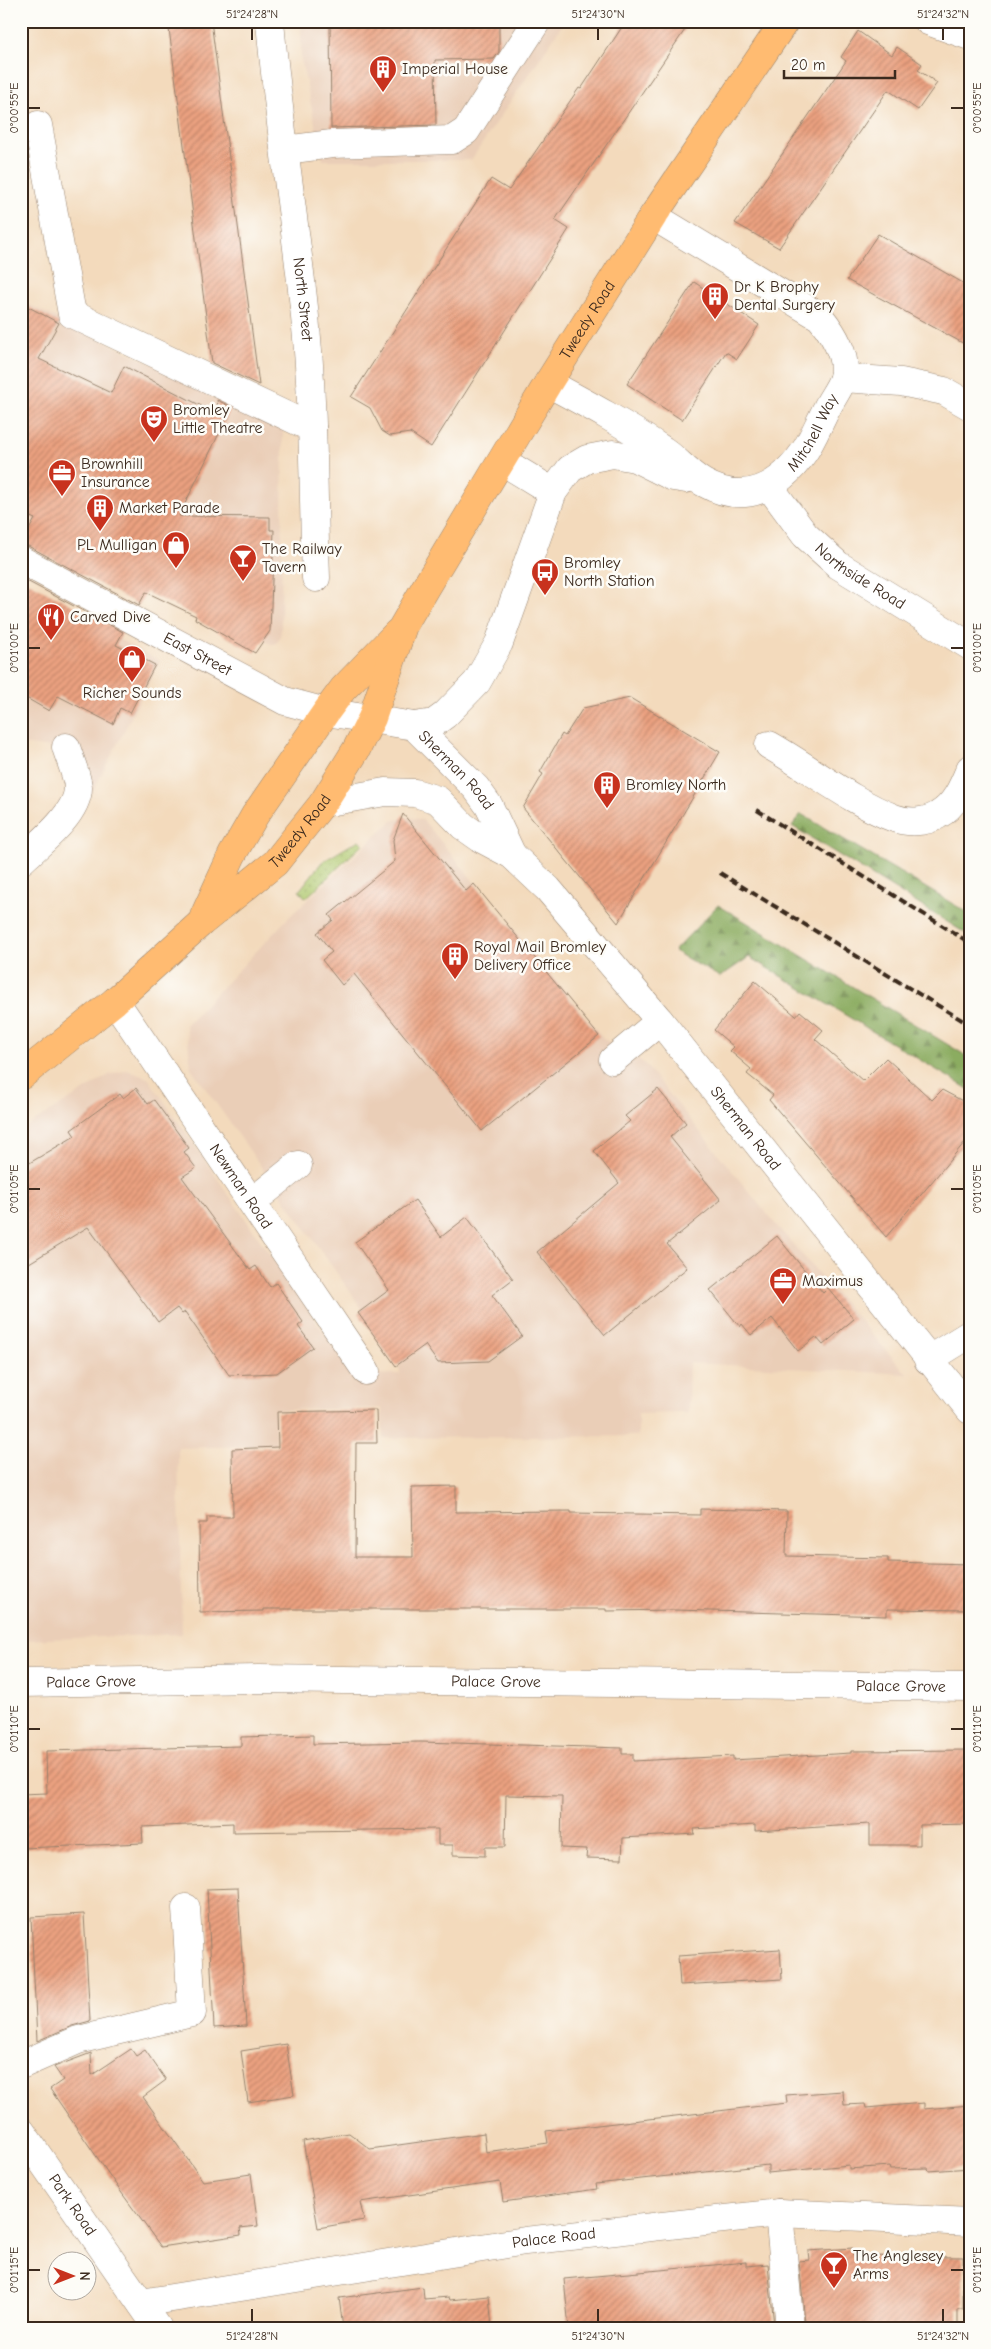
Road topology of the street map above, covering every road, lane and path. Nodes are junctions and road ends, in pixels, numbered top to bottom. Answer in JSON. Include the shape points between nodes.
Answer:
{"nodes":[{"id":1,"x":270,"y":21,"type":"edge"},
{"id":2,"x":537,"y":21,"type":"edge"},
{"id":3,"x":785,"y":21,"type":"edge"},
{"id":4,"x":928,"y":21,"type":"edge"},
{"id":5,"x":970,"y":36,"type":"edge"},
{"id":6,"x":38,"y":125,"type":"dead end"},
{"id":7,"x":284,"y":150,"type":"junction"},
{"id":8,"x":654,"y":216,"type":"junction"},
{"id":9,"x":843,"y":378,"type":"junction"},
{"id":10,"x":548,"y":383,"type":"junction"},
{"id":11,"x":970,"y":406,"type":"edge"},
{"id":12,"x":312,"y":428,"type":"junction"},
{"id":13,"x":502,"y":461,"type":"junction"},
{"id":14,"x":702,"y":482,"type":"junction"},
{"id":15,"x":769,"y":486,"type":"junction"},
{"id":16,"x":553,"y":492,"type":"junction"},
{"id":17,"x":21,"y":560,"type":"edge"},
{"id":18,"x":316,"y":578,"type":"dead end"},
{"id":19,"x":403,"y":626,"type":"junction"},
{"id":20,"x":970,"y":646,"type":"edge"},
{"id":21,"x":326,"y":712,"type":"junction"},
{"id":22,"x":372,"y":718,"type":"junction"},
{"id":23,"x":414,"y":726,"type":"junction"},
{"id":24,"x":769,"y":745,"type":"dead end"},
{"id":25,"x":66,"y":747,"type":"dead end"},
{"id":26,"x":970,"y":769,"type":"edge"},
{"id":27,"x":964,"y":799,"type":"edge"},
{"id":28,"x":323,"y":803,"type":"junction"},
{"id":29,"x":512,"y":855,"type":"junction"},
{"id":30,"x":21,"y":861,"type":"edge"},
{"id":31,"x":202,"y":922,"type":"junction"},
{"id":32,"x":115,"y":1001,"type":"junction"},
{"id":33,"x":660,"y":1021,"type":"junction"},
{"id":34,"x":613,"y":1060,"type":"dead end"},
{"id":35,"x":21,"y":1076,"type":"edge"},
{"id":36,"x":298,"y":1165,"type":"dead end"},
{"id":37,"x":252,"y":1202,"type":"junction"},
{"id":38,"x":970,"y":1334,"type":"edge"},
{"id":39,"x":928,"y":1360,"type":"junction"},
{"id":40,"x":366,"y":1371,"type":"dead end"},
{"id":41,"x":970,"y":1410,"type":"edge"},
{"id":42,"x":21,"y":1683,"type":"edge"},
{"id":43,"x":970,"y":1688,"type":"edge"},
{"id":44,"x":186,"y":1908,"type":"dead end"},
{"id":45,"x":21,"y":2065,"type":"edge"},
{"id":46,"x":21,"y":2131,"type":"edge"},
{"id":47,"x":778,"y":2213,"type":"junction"},
{"id":48,"x":970,"y":2222,"type":"edge"},
{"id":49,"x":141,"y":2303,"type":"junction"},
{"id":50,"x":158,"y":2328,"type":"edge"},
{"id":51,"x":790,"y":2328,"type":"edge"}],
"edges":[{"from":1,"to":7,"type":"street","name":"North Street"},
{"from":2,"to":7,"type":"street","via":[[466,132],[452,140],[332,144]]},
{"from":3,"to":8,"type":"main road","name":"Tweedy Road"},
{"from":4,"to":5,"type":"street"},
{"from":6,"to":12,"type":"street","via":[[72,314]]},
{"from":7,"to":12,"type":"street","name":"North Street","via":[[306,319]]},
{"from":8,"to":9,"type":"street","name":"Mitchell Way","via":[[820,317],[832,332],[842,354]]},
{"from":8,"to":10,"type":"main road","name":"Tweedy Road"},
{"from":9,"to":11,"type":"street","via":[[901,382],[944,391]]},
{"from":9,"to":15,"type":"street","name":"Mitchell Way","via":[[804,452],[782,478]]},
{"from":10,"to":13,"type":"main road","name":"Tweedy Road"},
{"from":10,"to":14,"type":"street","name":"Mitchell Way","via":[[663,450]]},
{"from":12,"to":18,"type":"street","name":"North Street"},
{"from":13,"to":16,"type":"street"},
{"from":13,"to":19,"type":"main road","name":"Tweedy Road"},
{"from":14,"to":15,"type":"street","name":"Mitchell Way","via":[[721,492],[738,494]]},
{"from":14,"to":16,"type":"street","via":[[673,477],[636,458],[613,454],[587,459],[570,469]]},
{"from":15,"to":20,"type":"street","name":"Northside Road","via":[[805,535],[838,565]]},
{"from":16,"to":23,"type":"street","via":[[499,643],[477,682],[445,715],[434,722]]},
{"from":17,"to":21,"type":"street","name":"East Street","via":[[285,701]]},
{"from":19,"to":21,"type":"main road","name":"Tweedy Road"},
{"from":19,"to":22,"type":"main road","name":"Tweedy Road"},
{"from":21,"to":22,"type":"street"},
{"from":21,"to":31,"type":"main road","name":"Tweedy Road","via":[[255,815],[232,855]]},
{"from":22,"to":23,"type":"street","name":"Sherman Road"},
{"from":22,"to":28,"type":"main road","name":"Tweedy Road"},
{"from":23,"to":29,"type":"street","name":"Sherman Road","via":[[476,788],[489,806]]},
{"from":24,"to":27,"type":"street","via":[[895,818],[918,822],[938,815]]},
{"from":25,"to":30,"type":"street","via":[[78,788],[72,807],[56,828]]},
{"from":26,"to":27,"type":"street"},
{"from":28,"to":29,"type":"street","name":"Sherman Road","via":[[385,792],[415,793],[438,800],[463,826]]},
{"from":28,"to":31,"type":"main road","name":"Tweedy Road","via":[[275,863]]},
{"from":29,"to":33,"type":"street","name":"Sherman Road","via":[[548,890]]},
{"from":31,"to":32,"type":"main road","name":"Tweedy Road"},
{"from":32,"to":35,"type":"main road","name":"Tweedy Road"},
{"from":32,"to":37,"type":"street","name":"Newman Road"},
{"from":33,"to":34,"type":"street"},
{"from":33,"to":39,"type":"street","name":"Sherman Road"},
{"from":36,"to":37,"type":"street"},
{"from":37,"to":40,"type":"street","name":"Newman Road"},
{"from":38,"to":39,"type":"street"},
{"from":39,"to":41,"type":"street","name":"Sherman Road"},
{"from":42,"to":43,"type":"street","name":"Palace Grove","via":[[258,1679]]},
{"from":44,"to":45,"type":"street","via":[[192,2013],[78,2040]]},
{"from":46,"to":49,"type":"street","name":"Park Road"},
{"from":47,"to":48,"type":"street","name":"Palace Road"},
{"from":47,"to":49,"type":"street","name":"Palace Road","via":[[525,2241]]},
{"from":47,"to":51,"type":"street"},
{"from":49,"to":50,"type":"street","name":"Park Road"}]}
